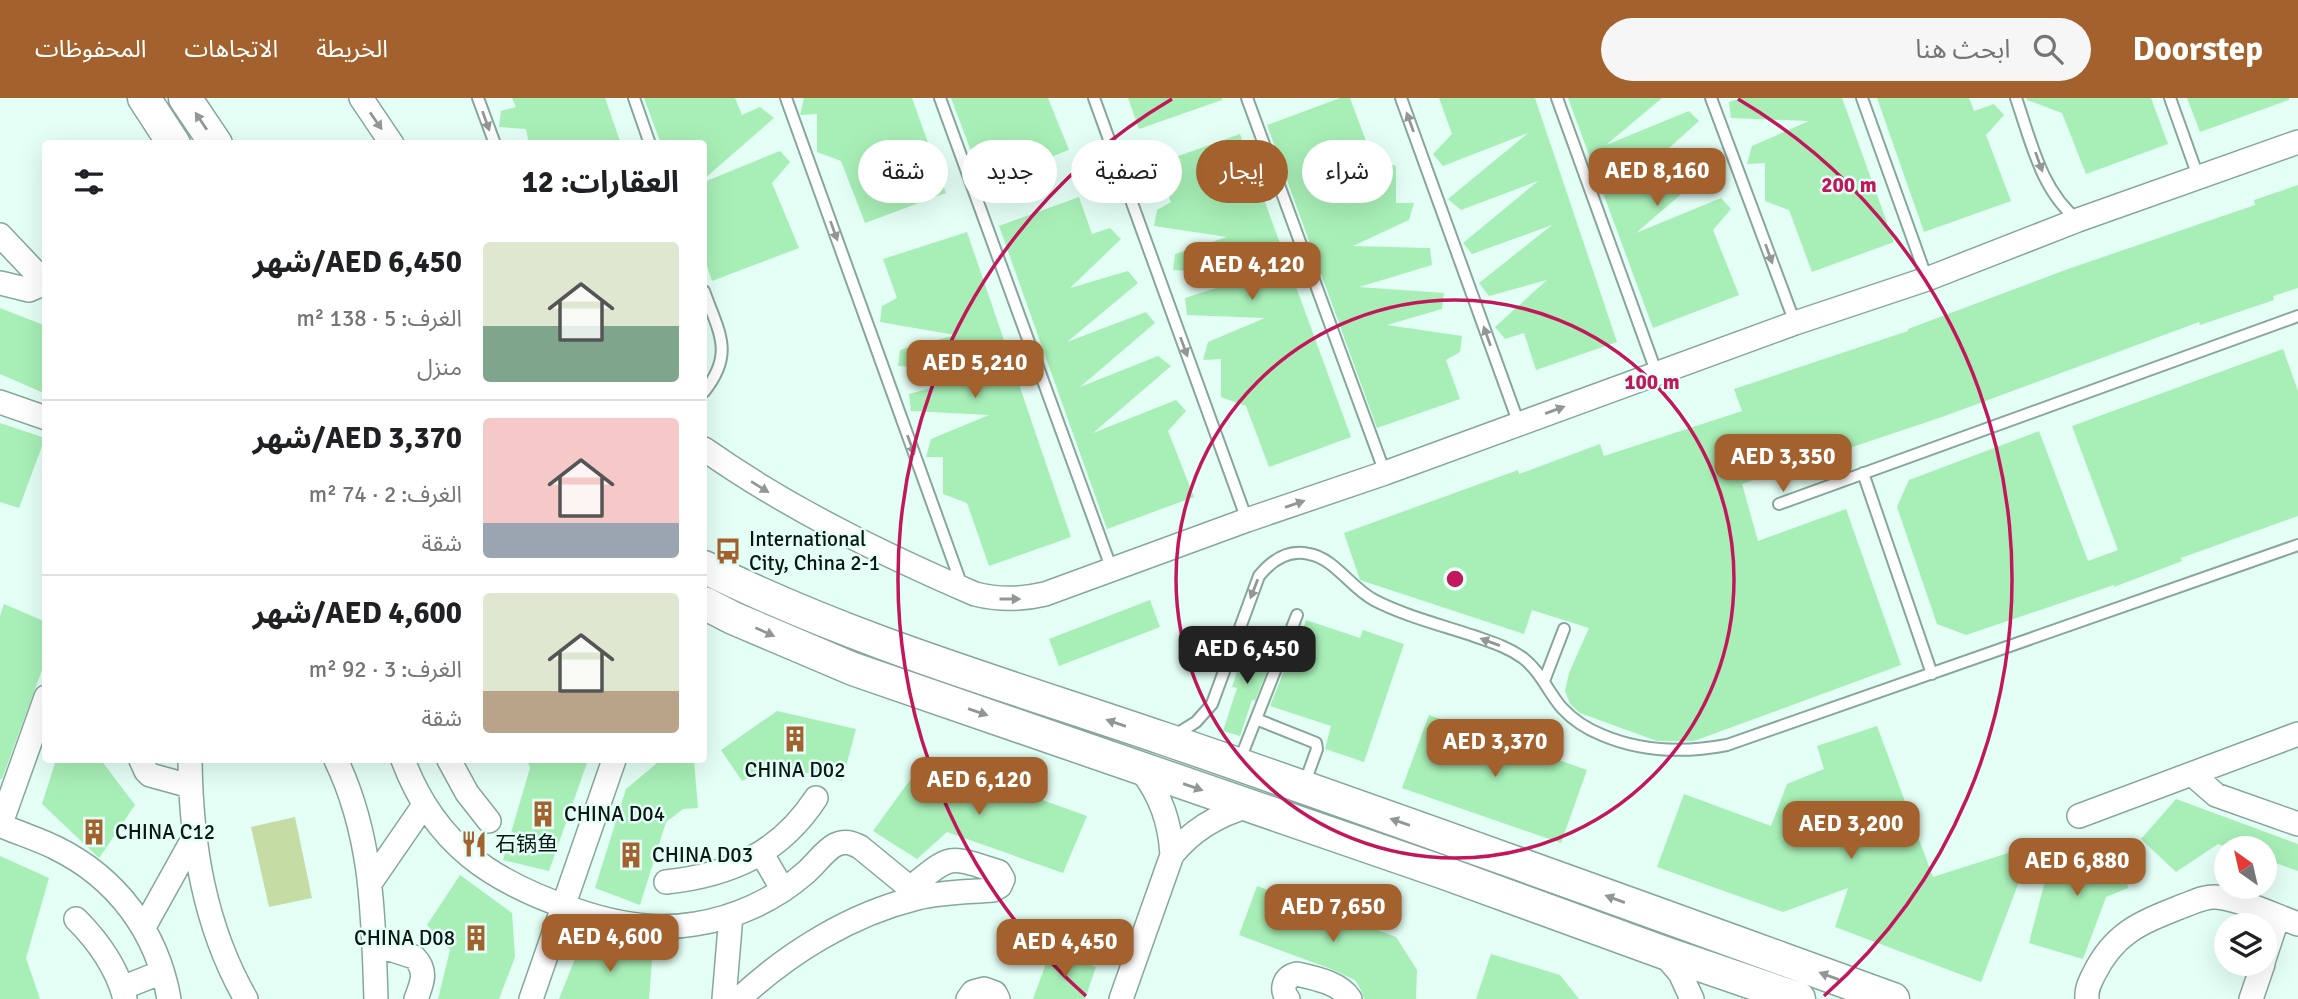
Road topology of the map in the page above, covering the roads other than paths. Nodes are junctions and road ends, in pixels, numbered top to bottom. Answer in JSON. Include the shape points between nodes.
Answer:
{"nodes":[{"id":1,"x":144,"y":98,"type":"edge"},
{"id":2,"x":159,"y":98,"type":"edge"},
{"id":3,"x":175,"y":98,"type":"edge"},
{"id":4,"x":185,"y":98,"type":"edge"},
{"id":5,"x":361,"y":98,"type":"edge"},
{"id":6,"x":478,"y":98,"type":"edge"},
{"id":7,"x":634,"y":98,"type":"edge"},
{"id":8,"x":786,"y":98,"type":"edge"},
{"id":9,"x":940,"y":98,"type":"edge"},
{"id":10,"x":1094,"y":98,"type":"edge"},
{"id":11,"x":1247,"y":98,"type":"edge"},
{"id":12,"x":1401,"y":98,"type":"edge"},
{"id":13,"x":1557,"y":98,"type":"edge"},
{"id":14,"x":1711,"y":98,"type":"edge"},
{"id":15,"x":1862,"y":98,"type":"edge"},
{"id":16,"x":2016,"y":98,"type":"edge"},
{"id":17,"x":2170,"y":98,"type":"edge"},
{"id":18,"x":171,"y":140,"type":"edge"},
{"id":19,"x":213,"y":140,"type":"edge"},
{"id":20,"x":389,"y":140,"type":"edge"},
{"id":21,"x":494,"y":140,"type":"edge"},
{"id":22,"x":649,"y":140,"type":"edge"},
{"id":23,"x":2298,"y":142,"type":"edge"},
{"id":24,"x":2199,"y":179,"type":"junction"},
{"id":25,"x":2078,"y":220,"type":"junction"},
{"id":26,"x":0,"y":235,"type":"edge"},
{"id":27,"x":1927,"y":279,"type":"junction"},
{"id":28,"x":0,"y":283,"type":"edge"},
{"id":29,"x":707,"y":300,"type":"edge"},
{"id":30,"x":2298,"y":316,"type":"edge"},
{"id":31,"x":1795,"y":323,"type":"junction"},
{"id":32,"x":1657,"y":374,"type":"junction"},
{"id":33,"x":707,"y":387,"type":"edge"},
{"id":34,"x":0,"y":402,"type":"edge"},
{"id":35,"x":42,"y":417,"type":"edge"},
{"id":36,"x":1519,"y":424,"type":"junction"},
{"id":37,"x":707,"y":451,"type":"edge"},
{"id":38,"x":1385,"y":473,"type":"junction"},
{"id":39,"x":1863,"y":473,"type":"junction"},
{"id":40,"x":1779,"y":504,"type":"dead end"},
{"id":41,"x":1247,"y":520,"type":"junction"},
{"id":42,"x":2298,"y":545,"type":"edge"},
{"id":43,"x":707,"y":568,"type":"edge"},
{"id":44,"x":1112,"y":570,"type":"junction"},
{"id":45,"x":963,"y":589,"type":"junction"},
{"id":46,"x":707,"y":607,"type":"edge"},
{"id":47,"x":1297,"y":615,"type":"dead end"},
{"id":48,"x":718,"y":621,"type":"edge"},
{"id":49,"x":1564,"y":629,"type":"dead end"},
{"id":50,"x":1932,"y":674,"type":"junction"},
{"id":51,"x":1544,"y":681,"type":"junction"},
{"id":52,"x":42,"y":708,"type":"edge"},
{"id":53,"x":1256,"y":719,"type":"junction"},
{"id":54,"x":2298,"y":734,"type":"edge"},
{"id":55,"x":1162,"y":738,"type":"junction"},
{"id":56,"x":142,"y":763,"type":"edge"},
{"id":57,"x":190,"y":763,"type":"edge"},
{"id":58,"x":337,"y":763,"type":"edge"},
{"id":59,"x":405,"y":763,"type":"edge"},
{"id":60,"x":451,"y":763,"type":"edge"},
{"id":61,"x":613,"y":763,"type":"edge"},
{"id":62,"x":1238,"y":765,"type":"junction"},
{"id":63,"x":1142,"y":770,"type":"junction"},
{"id":64,"x":2192,"y":774,"type":"junction"},
{"id":65,"x":190,"y":786,"type":"junction"},
{"id":66,"x":1303,"y":788,"type":"junction"},
{"id":67,"x":816,"y":798,"type":"dead end"},
{"id":68,"x":424,"y":805,"type":"junction"},
{"id":69,"x":1248,"y":806,"type":"junction"},
{"id":70,"x":2079,"y":816,"type":"dead end"},
{"id":71,"x":489,"y":821,"type":"dead end"},
{"id":72,"x":2298,"y":824,"type":"edge"},
{"id":73,"x":0,"y":826,"type":"edge"},
{"id":74,"x":194,"y":838,"type":"junction"},
{"id":75,"x":762,"y":854,"type":"junction"},
{"id":76,"x":1172,"y":855,"type":"junction"},
{"id":77,"x":1536,"y":870,"type":"junction"},
{"id":78,"x":1442,"y":872,"type":"junction"},
{"id":79,"x":371,"y":882,"type":"junction"},
{"id":80,"x":666,"y":882,"type":"dead end"},
{"id":81,"x":783,"y":890,"type":"junction"},
{"id":82,"x":563,"y":906,"type":"junction"},
{"id":83,"x":731,"y":915,"type":"junction"},
{"id":84,"x":76,"y":919,"type":"dead end"},
{"id":85,"x":2288,"y":920,"type":"edge"},
{"id":86,"x":144,"y":927,"type":"junction"},
{"id":87,"x":2277,"y":937,"type":"edge"},
{"id":88,"x":374,"y":944,"type":"junction"},
{"id":89,"x":1662,"y":952,"type":"junction"},
{"id":90,"x":162,"y":972,"type":"junction"},
{"id":91,"x":2259,"y":976,"type":"edge"},
{"id":92,"x":124,"y":994,"type":"edge"},
{"id":93,"x":1775,"y":996,"type":"edge"},
{"id":94,"x":169,"y":999,"type":"edge"},
{"id":95,"x":246,"y":999,"type":"edge"},
{"id":96,"x":376,"y":999,"type":"edge"},
{"id":97,"x":416,"y":999,"type":"edge"},
{"id":98,"x":531,"y":999,"type":"edge"},
{"id":99,"x":724,"y":999,"type":"edge"},
{"id":100,"x":739,"y":999,"type":"edge"},
{"id":101,"x":968,"y":999,"type":"edge"},
{"id":102,"x":998,"y":999,"type":"edge"},
{"id":103,"x":1121,"y":999,"type":"edge"},
{"id":104,"x":1289,"y":999,"type":"edge"},
{"id":105,"x":1350,"y":999,"type":"edge"},
{"id":106,"x":1692,"y":999,"type":"edge"},
{"id":107,"x":1893,"y":999,"type":"edge"},
{"id":108,"x":2087,"y":999,"type":"edge"},
{"id":109,"x":2251,"y":999,"type":"edge"}],
"edges":[{"from":1,"to":18,"type":"street"},
{"from":2,"to":3,"type":"street","via":[[165,102]]},
{"from":19,"to":4,"type":"street","one_way":true},
{"from":5,"to":20,"type":"street","one_way":true},
{"from":6,"to":21,"type":"lane","one_way":true},
{"from":7,"to":22,"type":"lane"},
{"from":8,"to":45,"type":"lane","one_way":true},
{"from":9,"to":44,"type":"lane"},
{"from":10,"to":41,"type":"lane","one_way":true},
{"from":11,"to":38,"type":"lane"},
{"from":36,"to":12,"type":"lane","one_way":true},
{"from":13,"to":32,"type":"lane"},
{"from":14,"to":31,"type":"lane","one_way":true},
{"from":15,"to":27,"type":"lane"},
{"from":16,"to":25,"type":"lane","one_way":true,"via":[[2046,182],[2059,204]]},
{"from":17,"to":24,"type":"lane"},
{"from":23,"to":24,"type":"street"},
{"from":24,"to":25,"type":"street"},
{"from":25,"to":27,"type":"street"},
{"from":26,"to":28,"type":"street","via":[[39,278],[29,290]]},
{"from":27,"to":31,"type":"street"},
{"from":29,"to":33,"type":"lane","via":[[722,350],[719,369]]},
{"from":30,"to":39,"type":"lane"},
{"from":31,"to":32,"type":"street"},
{"from":36,"to":32,"type":"street","one_way":true},
{"from":34,"to":35,"type":"street"},
{"from":36,"to":38,"type":"street"},
{"from":37,"to":45,"type":"street","one_way":true,"via":[[821,523]]},
{"from":41,"to":38,"type":"street","one_way":true},
{"from":39,"to":40,"type":"lane"},
{"from":39,"to":50,"type":"lane"},
{"from":41,"to":44,"type":"street"},
{"from":42,"to":50,"type":"lane"},
{"from":55,"to":43,"type":"street","one_way":true,"via":[[860,636]]},
{"from":45,"to":44,"type":"street","one_way":true,"via":[[992,598],[1027,598]]},
{"from":46,"to":48,"type":"street"},
{"from":47,"to":53,"type":"lane"},
{"from":48,"to":63,"type":"street","one_way":true},
{"from":49,"to":51,"type":"lane"},
{"from":50,"to":51,"type":"lane","via":[[1727,745],[1685,751],[1641,747],[1588,729],[1562,707]]},
{"from":51,"to":55,"type":"lane","one_way":true,"via":[[1512,651],[1387,606],[1358,590],[1323,559],[1295,553],[1281,556],[1259,576],[1205,714],[1186,730]]},
{"from":52,"to":73,"type":"street"},
{"from":53,"to":62,"type":"lane"},
{"from":53,"to":66,"type":"lane","via":[[1316,743]]},
{"from":54,"to":64,"type":"street"},
{"from":55,"to":62,"type":"street"},
{"from":56,"to":65,"type":"street","via":[[150,775]]},
{"from":57,"to":65,"type":"street"},
{"from":58,"to":79,"type":"street","via":[[360,825]]},
{"from":59,"to":68,"type":"street"},
{"from":60,"to":71,"type":"street"},
{"from":61,"to":82,"type":"street"},
{"from":62,"to":66,"type":"street"},
{"from":63,"to":69,"type":"street","one_way":true},
{"from":63,"to":76,"type":"street","via":[[1164,810]]},
{"from":64,"to":70,"type":"street"},
{"from":64,"to":72,"type":"street","via":[[2226,799]]},
{"from":65,"to":74,"type":"street"},
{"from":77,"to":66,"type":"street","one_way":true},
{"from":67,"to":75,"type":"street","via":[[797,824]]},
{"from":68,"to":79,"type":"street"},
{"from":68,"to":82,"type":"street","via":[[474,861],[516,888]]},
{"from":69,"to":76,"type":"street","via":[[1206,823]]},
{"from":69,"to":78,"type":"street"},
{"from":73,"to":86,"type":"street","via":[[54,846],[94,872]]},
{"from":74,"to":86,"type":"street"},
{"from":74,"to":95,"type":"street","via":[[213,926]]},
{"from":75,"to":80,"type":"street","via":[[715,874]]},
{"from":75,"to":81,"type":"street"},
{"from":76,"to":103,"type":"street"},
{"from":77,"to":78,"type":"street","via":[[1538,886],[1528,890],[1483,876]]},
{"from":107,"to":77,"type":"street","one_way":true},
{"from":78,"to":89,"type":"street"},
{"from":79,"to":88,"type":"street"},
{"from":81,"to":83,"type":"street"},
{"from":81,"to":100,"type":"street","via":[[830,848],[850,842],[916,893],[821,939]]},
{"from":82,"to":83,"type":"street","via":[[610,920],[654,926],[693,925]]},
{"from":82,"to":98,"type":"street"},
{"from":83,"to":99,"type":"street"},
{"from":84,"to":92,"type":"street","via":[[104,951]]},
{"from":85,"to":87,"type":"street"},
{"from":85,"to":108,"type":"street","via":[[2214,897],[2149,919],[2108,950],[2088,987]]},
{"from":86,"to":90,"type":"street"},
{"from":88,"to":96,"type":"street"},
{"from":88,"to":97,"type":"street","via":[[418,961],[423,978]]},
{"from":89,"to":93,"type":"street"},
{"from":89,"to":106,"type":"street","via":[[1680,973]]},
{"from":90,"to":92,"type":"street"},
{"from":90,"to":94,"type":"street"},
{"from":91,"to":109,"type":"street"},
{"from":101,"to":102,"type":"street","via":[[984,989]]},
{"from":104,"to":105,"type":"street","via":[[1284,984],[1297,974],[1334,985]]}]}
